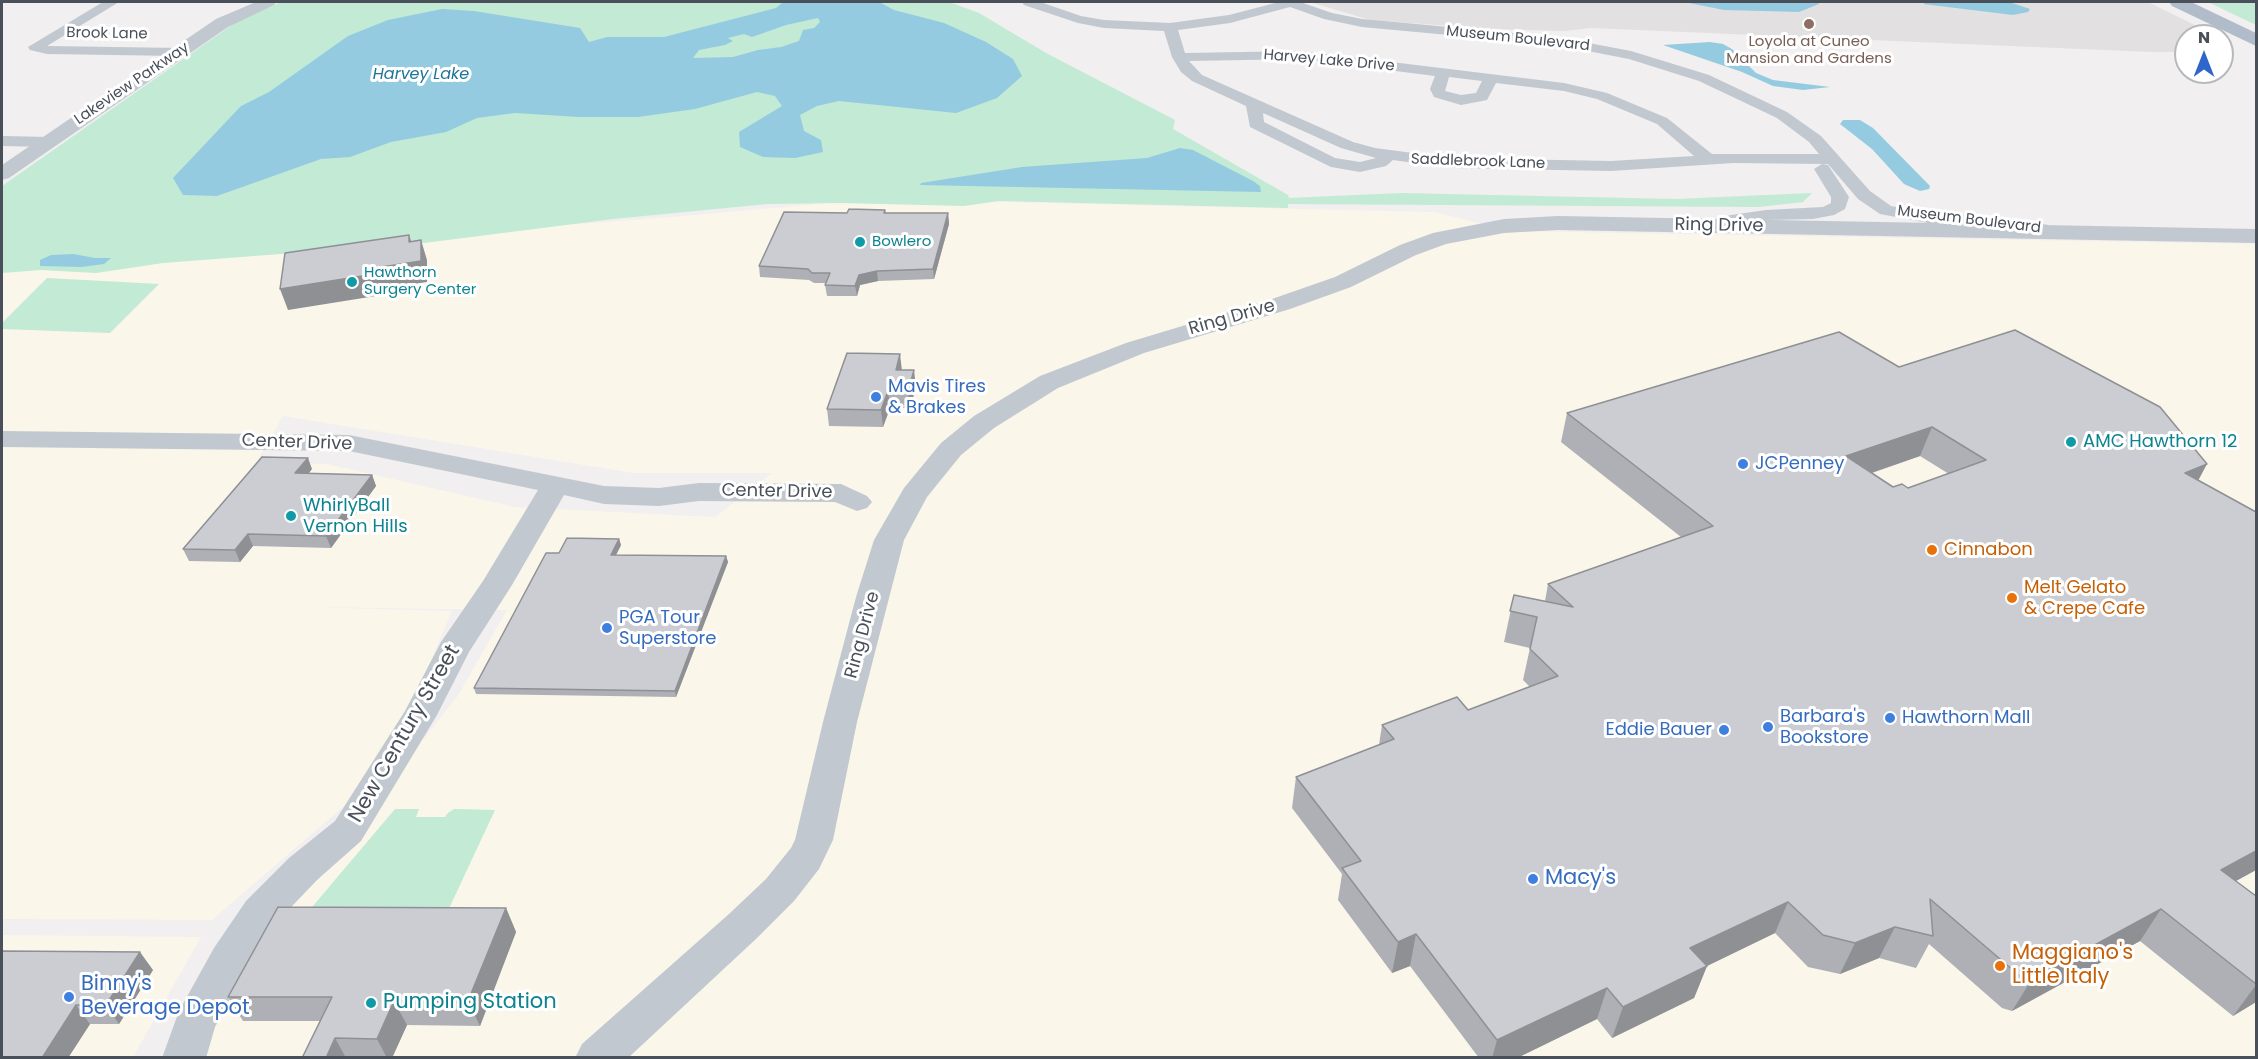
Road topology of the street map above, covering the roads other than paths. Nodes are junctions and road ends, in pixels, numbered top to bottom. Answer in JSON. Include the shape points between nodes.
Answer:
{"nodes":[{"id":1,"x":112,"y":2,"type":"edge"},
{"id":2,"x":268,"y":2,"type":"edge"},
{"id":3,"x":1029,"y":2,"type":"edge"},
{"id":4,"x":2178,"y":2,"type":"edge"},
{"id":5,"x":1283,"y":3,"type":"edge"},
{"id":6,"x":1170,"y":27,"type":"junction"},
{"id":7,"x":2256,"y":40,"type":"edge"},
{"id":8,"x":181,"y":51,"type":"junction"},
{"id":9,"x":1179,"y":57,"type":"junction"},
{"id":10,"x":1444,"y":71,"type":"junction"},
{"id":11,"x":1491,"y":77,"type":"junction"},
{"id":12,"x":2,"y":141,"type":"edge"},
{"id":13,"x":48,"y":141,"type":"junction"},
{"id":14,"x":1814,"y":159,"type":"junction"},
{"id":15,"x":1834,"y":159,"type":"junction"},
{"id":16,"x":1709,"y":160,"type":"junction"},
{"id":17,"x":2,"y":174,"type":"edge"},
{"id":18,"x":1712,"y":226,"type":"junction"},
{"id":19,"x":2057,"y":231,"type":"junction"},
{"id":20,"x":2256,"y":236,"type":"edge"},
{"id":21,"x":2,"y":439,"type":"edge"},
{"id":22,"x":555,"y":486,"type":"junction"},
{"id":23,"x":908,"y":505,"type":"junction"},
{"id":24,"x":184,"y":1058,"type":"edge"},
{"id":25,"x":597,"y":1058,"type":"edge"}],
"edges":[{"from":1,"to":8,"type":"street","name":"Brook Lane","via":[[35,47]]},
{"from":2,"to":8,"type":"street","name":"Lakeview Parkway","via":[[230,18]]},
{"from":3,"to":6,"type":"street","via":[[1104,24]]},
{"from":4,"to":7,"type":"main road"},
{"from":5,"to":6,"type":"street","via":[[1230,19]]},
{"from":5,"to":14,"type":"street","name":"Museum Boulevard","via":[[1349,27],[1540,44],[1635,63],[1734,98],[1773,120]]},
{"from":5,"to":15,"type":"street","name":"Museum Boulevard","via":[[1362,23],[1521,36],[1650,60],[1704,78],[1771,108],[1815,139]]},
{"from":6,"to":9,"type":"street"},
{"from":8,"to":13,"type":"street","name":"Lakeview Parkway"},
{"from":9,"to":10,"type":"street","name":"Harvey Lake Drive","via":[[1294,55]]},
{"from":9,"to":16,"type":"street","name":"Saddlebrook Lane","via":[[1197,78],[1254,105],[1256,123],[1331,162],[1360,167],[1380,163],[1389,156],[1451,164],[1611,166]]},
{"from":10,"to":11,"type":"street","name":"Harvey Lake Drive"},
{"from":10,"to":11,"type":"street","via":[[1439,94],[1461,100],[1482,96]]},
{"from":11,"to":16,"type":"street","name":"Harvey Lake Drive","via":[[1564,87],[1634,108],[1673,129]]},
{"from":12,"to":13,"type":"street"},
{"from":13,"to":17,"type":"street","name":"Lakeview Parkway"},
{"from":14,"to":15,"type":"street","name":"Saddlebrook Lane"},
{"from":14,"to":16,"type":"street","name":"Saddlebrook Lane"},
{"from":14,"to":18,"type":"street","name":"Museum Boulevard","via":[[1837,189],[1839,205],[1813,214],[1766,215]]},
{"from":15,"to":19,"type":"street","name":"Museum Boulevard","via":[[1854,186],[1886,210]]},
{"from":18,"to":19,"type":"street","name":"Ring Drive"},
{"from":18,"to":23,"type":"street","name":"Ring Drive","via":[[1530,224],[1434,240],[1343,282],[1134,348],[1049,382],[984,422],[951,449]]},
{"from":19,"to":20,"type":"street","name":"Ring Drive"},
{"from":21,"to":22,"type":"street","name":"Center Drive","via":[[349,443]]},
{"from":22,"to":23,"type":"street","name":"Center Drive","via":[[604,495],[659,496],[695,505]]},
{"from":22,"to":24,"type":"street","name":"New Century Street","via":[[348,831],[260,913],[229,960],[194,1024]]},
{"from":23,"to":25,"type":"street","name":"Ring Drive","via":[[889,540],[872,597],[814,840],[805,858],[780,890],[743,926]]}]}
